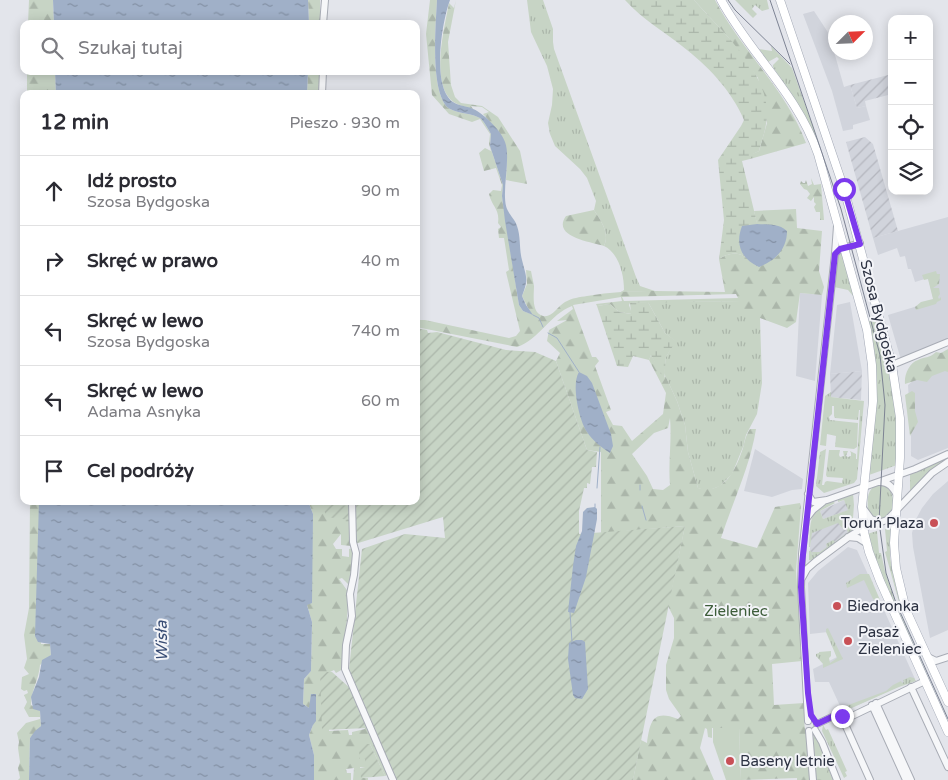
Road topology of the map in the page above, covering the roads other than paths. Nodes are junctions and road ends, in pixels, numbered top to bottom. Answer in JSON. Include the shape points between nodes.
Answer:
{"nodes":[{"id":1,"x":325,"y":0,"type":"edge"},
{"id":2,"x":721,"y":0,"type":"edge"},
{"id":3,"x":780,"y":0,"type":"edge"},
{"id":4,"x":324,"y":20,"type":"edge"},
{"id":5,"x":323,"y":75,"type":"edge"},
{"id":6,"x":322,"y":90,"type":"edge"},
{"id":7,"x":837,"y":220,"type":"junction"},
{"id":8,"x":860,"y":244,"type":"junction"},
{"id":9,"x":845,"y":248,"type":"junction"},
{"id":10,"x":835,"y":254,"type":"junction"},
{"id":11,"x":948,"y":342,"type":"edge"},
{"id":12,"x":892,"y":365,"type":"junction"},
{"id":13,"x":948,"y":454,"type":"edge"},
{"id":14,"x":900,"y":458,"type":"junction"},
{"id":15,"x":948,"y":462,"type":"edge"},
{"id":16,"x":915,"y":468,"type":"junction"},
{"id":17,"x":899,"y":474,"type":"junction"},
{"id":18,"x":877,"y":482,"type":"junction"},
{"id":19,"x":864,"y":487,"type":"junction"},
{"id":20,"x":808,"y":494,"type":"junction"},
{"id":21,"x":897,"y":495,"type":"junction"},
{"id":22,"x":826,"y":500,"type":"junction"},
{"id":23,"x":352,"y":505,"type":"edge"},
{"id":24,"x":862,"y":507,"type":"junction"},
{"id":25,"x":896,"y":511,"type":"junction"},
{"id":26,"x":805,"y":520,"type":"junction"},
{"id":27,"x":885,"y":522,"type":"junction"},
{"id":28,"x":863,"y":528,"type":"junction"},
{"id":29,"x":848,"y":537,"type":"junction"},
{"id":30,"x":866,"y":543,"type":"junction"},
{"id":31,"x":802,"y":554,"type":"junction"},
{"id":32,"x":815,"y":562,"type":"junction"},
{"id":33,"x":801,"y":582,"type":"junction"},
{"id":34,"x":928,"y":657,"type":"junction"},
{"id":35,"x":948,"y":657,"type":"edge"},
{"id":36,"x":925,"y":681,"type":"junction"},
{"id":37,"x":911,"y":687,"type":"junction"},
{"id":38,"x":948,"y":702,"type":"edge"},
{"id":39,"x":874,"y":704,"type":"junction"},
{"id":40,"x":848,"y":718,"type":"dead end"},
{"id":41,"x":812,"y":725,"type":"junction"},
{"id":42,"x":948,"y":732,"type":"edge"},
{"id":43,"x":948,"y":767,"type":"edge"},
{"id":44,"x":393,"y":780,"type":"edge"},
{"id":45,"x":813,"y":780,"type":"edge"},
{"id":46,"x":837,"y":780,"type":"edge"},
{"id":47,"x":869,"y":780,"type":"edge"},
{"id":48,"x":906,"y":780,"type":"edge"},
{"id":49,"x":911,"y":780,"type":"edge"}],
"edges":[{"from":1,"to":4,"type":"street"},
{"from":2,"to":7,"type":"main road","name":"Szosa Bydgoska","via":[[802,115],[818,154]]},
{"from":3,"to":8,"type":"main road","name":"Szosa Bydgoska"},
{"from":5,"to":6,"type":"street"},
{"from":7,"to":9,"type":"main road","name":"Szosa Bydgoska"},
{"from":7,"to":10,"type":"street","name":"Szosa Bydgoska"},
{"from":8,"to":9,"type":"street"},
{"from":8,"to":12,"type":"main road","name":"Szosa Bydgoska"},
{"from":9,"to":10,"type":"street","name":"Szosa Bydgoska"},
{"from":9,"to":19,"type":"main road","name":"Szosa Bydgoska","via":[[867,330],[872,364],[873,401]]},
{"from":10,"to":20,"type":"street","name":"Szosa Bydgoska"},
{"from":11,"to":12,"type":"street"},
{"from":12,"to":14,"type":"main road","name":"Szosa Bydgoska","via":[[899,408]]},
{"from":13,"to":16,"type":"street"},
{"from":14,"to":16,"type":"street","via":[[904,466]]},
{"from":14,"to":17,"type":"main road","name":"Szosa Bydgoska"},
{"from":15,"to":25,"type":"street","via":[[929,475]]},
{"from":16,"to":17,"type":"street"},
{"from":17,"to":18,"type":"street"},
{"from":17,"to":21,"type":"main road","name":"Szosa Bydgoska"},
{"from":18,"to":19,"type":"street"},
{"from":18,"to":21,"type":"street","via":[[886,482]]},
{"from":19,"to":22,"type":"street"},
{"from":19,"to":24,"type":"main road","name":"Szosa Bydgoska"},
{"from":20,"to":22,"type":"street","via":[[815,502]]},
{"from":20,"to":26,"type":"street","name":"Szosa Bydgoska"},
{"from":21,"to":25,"type":"main road"},
{"from":22,"to":26,"type":"street"},
{"from":23,"to":44,"type":"street","via":[[356,553],[345,669]]},
{"from":24,"to":27,"type":"street","via":[[873,521]]},
{"from":24,"to":28,"type":"main road","name":"Szosa Bydgoska"},
{"from":25,"to":27,"type":"street"},
{"from":25,"to":34,"type":"main road","via":[[894,556],[898,578],[906,610]]},
{"from":26,"to":31,"type":"street","name":"Szosa Bydgoska"},
{"from":27,"to":28,"type":"street"},
{"from":28,"to":29,"type":"street"},
{"from":28,"to":30,"type":"main road","name":"Szosa Bydgoska"},
{"from":29,"to":30,"type":"street"},
{"from":29,"to":32,"type":"street"},
{"from":30,"to":36,"type":"main road","name":"Szosa Bydgoska"},
{"from":31,"to":32,"type":"street","via":[[807,561]]},
{"from":31,"to":33,"type":"street","name":"Szosa Bydgoska"},
{"from":32,"to":33,"type":"street","via":[[807,569]]},
{"from":33,"to":41,"type":"street","name":"Szosa Bydgoska"},
{"from":34,"to":35,"type":"street","via":[[936,661]]},
{"from":34,"to":38,"type":"main road"},
{"from":36,"to":37,"type":"street"},
{"from":36,"to":42,"type":"main road","name":"Szosa Bydgoska"},
{"from":37,"to":39,"type":"street"},
{"from":37,"to":43,"type":"street"},
{"from":39,"to":40,"type":"street"},
{"from":39,"to":48,"type":"street"},
{"from":39,"to":49,"type":"street"},
{"from":41,"to":45,"type":"street","name":"Szosa Bydgoska"},
{"from":41,"to":46,"type":"street"},
{"from":41,"to":47,"type":"street","via":[[840,713]]}]}
